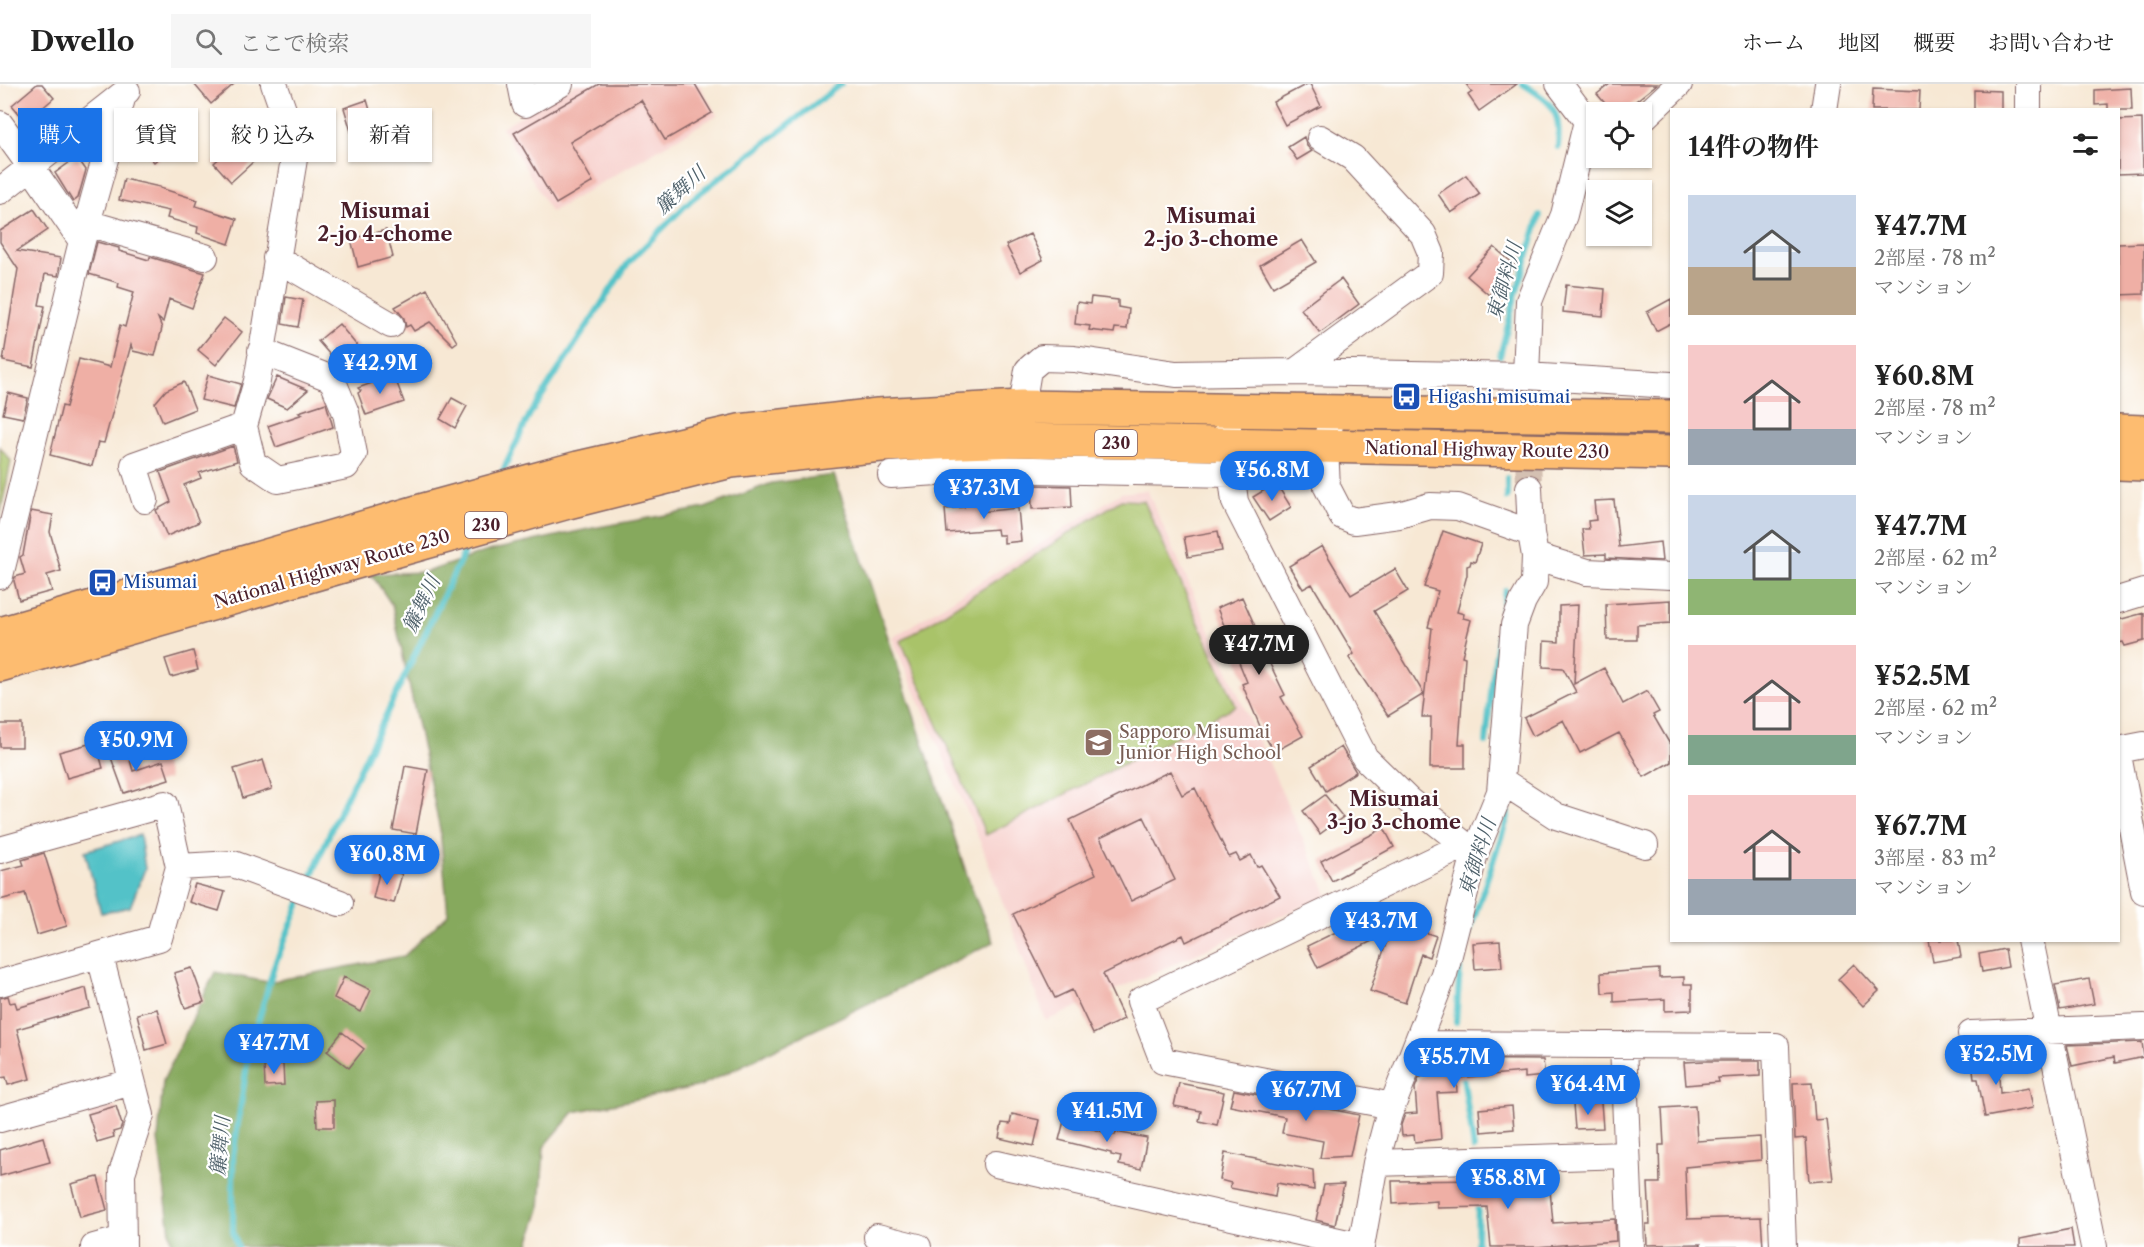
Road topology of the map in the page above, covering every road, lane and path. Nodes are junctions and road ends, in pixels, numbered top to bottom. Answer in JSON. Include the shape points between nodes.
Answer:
{"nodes":[{"id":1,"x":274,"y":84,"type":"edge"},
{"id":2,"x":521,"y":84,"type":"edge"},
{"id":3,"x":560,"y":84,"type":"edge"},
{"id":4,"x":1559,"y":84,"type":"edge"},
{"id":5,"x":1679,"y":84,"type":"edge"},
{"id":6,"x":1828,"y":84,"type":"edge"},
{"id":7,"x":2028,"y":84,"type":"edge"},
{"id":8,"x":130,"y":89,"type":"edge"},
{"id":9,"x":1824,"y":108,"type":"edge"},
{"id":10,"x":2028,"y":108,"type":"edge"},
{"id":11,"x":1652,"y":110,"type":"edge"},
{"id":12,"x":1586,"y":120,"type":"edge"},
{"id":13,"x":2,"y":132,"type":"edge"},
{"id":14,"x":1320,"y":138,"type":"dead end"},
{"id":15,"x":1586,"y":148,"type":"edge"},
{"id":16,"x":32,"y":166,"type":"junction"},
{"id":17,"x":0,"y":191,"type":"edge"},
{"id":18,"x":84,"y":232,"type":"junction"},
{"id":19,"x":205,"y":257,"type":"dead end"},
{"id":20,"x":276,"y":258,"type":"junction"},
{"id":21,"x":391,"y":325,"type":"dead end"},
{"id":22,"x":261,"y":351,"type":"junction"},
{"id":23,"x":1295,"y":372,"type":"junction"},
{"id":24,"x":1526,"y":376,"type":"junction"},
{"id":25,"x":1670,"y":385,"type":"edge"},
{"id":26,"x":1021,"y":407,"type":"junction"},
{"id":27,"x":1228,"y":409,"type":"junction"},
{"id":28,"x":1333,"y":412,"type":"junction"},
{"id":29,"x":1670,"y":417,"type":"edge"},
{"id":30,"x":244,"y":426,"type":"junction"},
{"id":31,"x":2120,"y":431,"type":"edge"},
{"id":32,"x":2144,"y":432,"type":"edge"},
{"id":33,"x":1017,"y":441,"type":"junction"},
{"id":34,"x":1325,"y":447,"type":"junction"},
{"id":35,"x":1670,"y":453,"type":"edge"},
{"id":36,"x":1230,"y":460,"type":"junction"},
{"id":37,"x":2120,"y":463,"type":"edge"},
{"id":38,"x":2144,"y":464,"type":"edge"},
{"id":39,"x":891,"y":475,"type":"dead end"},
{"id":40,"x":1529,"y":488,"type":"tunnel mouth"},
{"id":41,"x":145,"y":500,"type":"dead end"},
{"id":42,"x":1533,"y":544,"type":"junction"},
{"id":43,"x":3,"y":550,"type":"edge"},
{"id":44,"x":0,"y":576,"type":"edge"},
{"id":45,"x":1670,"y":576,"type":"edge"},
{"id":46,"x":2144,"y":592,"type":"edge"},
{"id":47,"x":2120,"y":599,"type":"edge"},
{"id":48,"x":0,"y":634,"type":"edge"},
{"id":49,"x":0,"y":665,"type":"edge"},
{"id":50,"x":2144,"y":745,"type":"edge"},
{"id":51,"x":2120,"y":750,"type":"edge"},
{"id":52,"x":2120,"y":765,"type":"edge"},
{"id":53,"x":1502,"y":781,"type":"junction"},
{"id":54,"x":1645,"y":845,"type":"dead end"},
{"id":55,"x":1470,"y":849,"type":"junction"},
{"id":56,"x":0,"y":850,"type":"edge"},
{"id":57,"x":179,"y":867,"type":"junction"},
{"id":58,"x":2144,"y":891,"type":"edge"},
{"id":59,"x":340,"y":903,"type":"dead end"},
{"id":60,"x":2030,"y":942,"type":"edge"},
{"id":61,"x":100,"y":956,"type":"junction"},
{"id":62,"x":0,"y":983,"type":"edge"},
{"id":63,"x":2144,"y":1027,"type":"edge"},
{"id":64,"x":2049,"y":1030,"type":"junction"},
{"id":65,"x":1971,"y":1034,"type":"dead end"},
{"id":66,"x":1417,"y":1044,"type":"junction"},
{"id":67,"x":1623,"y":1045,"type":"junction"},
{"id":68,"x":132,"y":1082,"type":"junction"},
{"id":69,"x":1392,"y":1106,"type":"junction"},
{"id":70,"x":0,"y":1119,"type":"edge"},
{"id":71,"x":1626,"y":1155,"type":"junction"},
{"id":72,"x":1376,"y":1163,"type":"junction"},
{"id":73,"x":996,"y":1164,"type":"dead end"},
{"id":74,"x":877,"y":1237,"type":"dead end"},
{"id":75,"x":123,"y":1243,"type":"edge"},
{"id":76,"x":1361,"y":1246,"type":"edge"},
{"id":77,"x":94,"y":1247,"type":"edge"},
{"id":78,"x":918,"y":1247,"type":"edge"},
{"id":79,"x":1631,"y":1247,"type":"edge"},
{"id":80,"x":1783,"y":1247,"type":"edge"},
{"id":81,"x":2094,"y":1247,"type":"edge"}],
"edges":[{"from":1,"to":20,"type":"street","via":[[296,147]]},
{"from":2,"to":3,"type":"street","via":[[525,104]]},
{"from":4,"to":12,"type":"street"},
{"from":5,"to":11,"type":"street"},
{"from":6,"to":9,"type":"street"},
{"from":7,"to":10,"type":"street"},
{"from":8,"to":16,"type":"street"},
{"from":8,"to":18,"type":"street"},
{"from":13,"to":16,"type":"street"},
{"from":14,"to":23,"type":"street","via":[[1353,158],[1423,234],[1431,253],[1430,273]]},
{"from":15,"to":24,"type":"street","via":[[1529,301]]},
{"from":16,"to":17,"type":"street"},
{"from":16,"to":18,"type":"street"},
{"from":18,"to":19,"type":"street"},
{"from":18,"to":43,"type":"street","via":[[41,413]]},
{"from":20,"to":21,"type":"street"},
{"from":20,"to":22,"type":"street"},
{"from":22,"to":30,"type":"street"},
{"from":22,"to":30,"type":"street","via":[[332,379],[346,413],[354,454],[346,466],[278,480],[253,463]]},
{"from":23,"to":24,"type":"street"},
{"from":23,"to":26,"type":"street","via":[[1176,374],[1042,358],[1029,370]]},
{"from":24,"to":25,"type":"street"},
{"from":26,"to":27,"type":"highway","name":"National Highway Route 230","number":"230"},
{"from":26,"to":33,"type":"street"},
{"from":26,"to":48,"type":"highway","name":"National Highway Route 230","number":"230","via":[[878,415],[739,431],[578,468],[424,510]]},
{"from":27,"to":28,"type":"highway","name":"National Highway Route 230","number":"230"},
{"from":27,"to":36,"type":"street"},
{"from":28,"to":29,"type":"highway","name":"National Highway Route 230","number":"230"},
{"from":28,"to":34,"type":"street"},
{"from":30,"to":41,"type":"street","via":[[134,465]]},
{"from":31,"to":32,"type":"highway"},
{"from":33,"to":36,"type":"highway","name":"National Highway Route 230","number":"230"},
{"from":33,"to":49,"type":"highway","name":"National Highway Route 230","number":"230","via":[[881,445],[731,461],[568,502]]},
{"from":34,"to":35,"type":"highway","name":"National Highway Route 230","number":"230"},
{"from":34,"to":36,"type":"highway","name":"National Highway Route 230","number":"230"},
{"from":34,"to":42,"type":"street","via":[[1327,487],[1342,516],[1354,521],[1430,506],[1458,507]]},
{"from":36,"to":39,"type":"street"},
{"from":36,"to":55,"type":"street","via":[[1235,502],[1365,758],[1408,800]]},
{"from":37,"to":38,"type":"highway"},
{"from":40,"to":42,"type":"street"},
{"from":42,"to":45,"type":"street","via":[[1587,572]]},
{"from":42,"to":53,"type":"street","via":[[1534,582],[1514,625]]},
{"from":43,"to":44,"type":"street"},
{"from":46,"to":47,"type":"street"},
{"from":50,"to":51,"type":"street"},
{"from":52,"to":58,"type":"street"},
{"from":53,"to":54,"type":"street","via":[[1556,816]]},
{"from":53,"to":55,"type":"street"},
{"from":55,"to":66,"type":"street","via":[[1444,974]]},
{"from":55,"to":69,"type":"street","via":[[1140,1001],[1163,1061]]},
{"from":56,"to":57,"type":"street","via":[[165,804]]},
{"from":57,"to":59,"type":"street","via":[[233,864]]},
{"from":57,"to":61,"type":"street","via":[[159,938]]},
{"from":60,"to":64,"type":"street"},
{"from":61,"to":62,"type":"street"},
{"from":61,"to":68,"type":"street"},
{"from":63,"to":64,"type":"street"},
{"from":64,"to":65,"type":"street"},
{"from":64,"to":81,"type":"street"},
{"from":66,"to":67,"type":"street"},
{"from":66,"to":69,"type":"street"},
{"from":67,"to":71,"type":"street"},
{"from":67,"to":80,"type":"street","via":[[1776,1046]]},
{"from":68,"to":70,"type":"street"},
{"from":68,"to":75,"type":"street","via":[[141,1115],[122,1173]]},
{"from":69,"to":72,"type":"street"},
{"from":71,"to":72,"type":"street"},
{"from":71,"to":79,"type":"street"},
{"from":72,"to":76,"type":"street"},
{"from":73,"to":76,"type":"street"},
{"from":74,"to":78,"type":"street"},
{"from":75,"to":77,"type":"street"}]}
